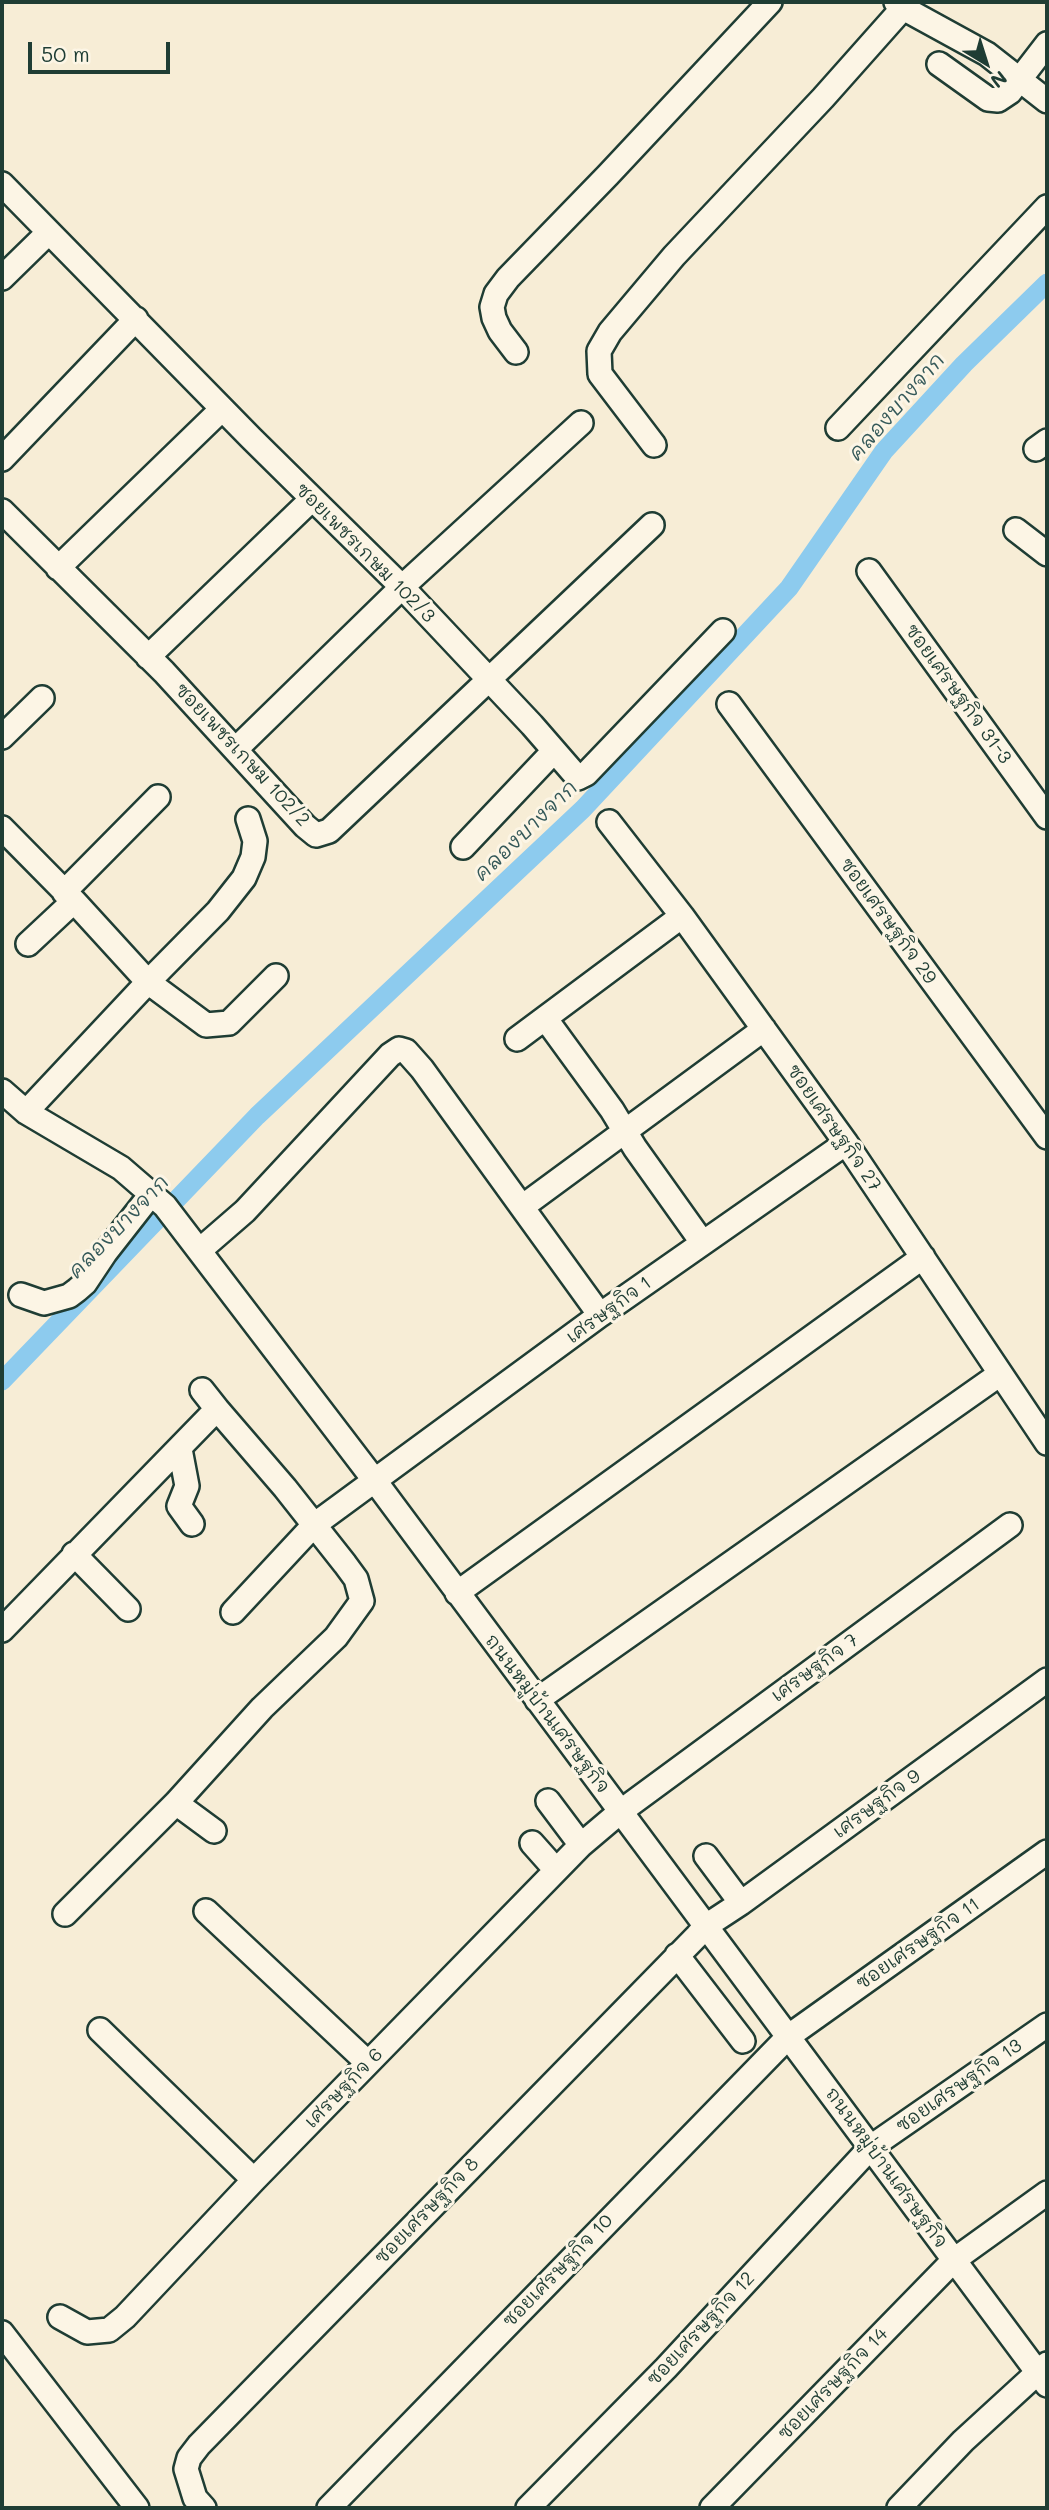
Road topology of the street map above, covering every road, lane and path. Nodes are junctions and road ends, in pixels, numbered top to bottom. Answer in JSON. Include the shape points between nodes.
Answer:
{"nodes":[{"id":1,"x":770,"y":2,"type":"edge"},
{"id":2,"x":900,"y":5,"type":"edge"},
{"id":3,"x":1047,"y":44,"type":"edge"},
{"id":4,"x":939,"y":64,"type":"dead end"},
{"id":5,"x":1018,"y":78,"type":"junction"},
{"id":6,"x":1047,"y":101,"type":"edge"},
{"id":7,"x":2,"y":184,"type":"edge"},
{"id":8,"x":1047,"y":206,"type":"edge"},
{"id":9,"x":49,"y":232,"type":"junction"},
{"id":10,"x":2,"y":278,"type":"edge"},
{"id":11,"x":136,"y":319,"type":"junction"},
{"id":12,"x":516,"y":352,"type":"dead end"},
{"id":13,"x":222,"y":409,"type":"junction"},
{"id":14,"x":581,"y":423,"type":"dead end"},
{"id":15,"x":838,"y":428,"type":"dead end"},
{"id":16,"x":654,"y":445,"type":"dead end"},
{"id":17,"x":2,"y":459,"type":"edge"},
{"id":18,"x":312,"y":499,"type":"junction"},
{"id":19,"x":2,"y":511,"type":"edge"},
{"id":20,"x":652,"y":525,"type":"dead end"},
{"id":21,"x":1016,"y":530,"type":"dead end"},
{"id":22,"x":1047,"y":554,"type":"edge"},
{"id":23,"x":58,"y":568,"type":"junction"},
{"id":24,"x":869,"y":571,"type":"dead end"},
{"id":25,"x":402,"y":587,"type":"junction"},
{"id":26,"x":723,"y":631,"type":"dead end"},
{"id":27,"x":148,"y":657,"type":"junction"},
{"id":28,"x":490,"y":680,"type":"junction"},
{"id":29,"x":42,"y":698,"type":"dead end"},
{"id":30,"x":729,"y":704,"type":"dead end"},
{"id":31,"x":2,"y":737,"type":"edge"},
{"id":32,"x":236,"y":749,"type":"junction"},
{"id":33,"x":554,"y":751,"type":"junction"},
{"id":34,"x":158,"y":797,"type":"dead end"},
{"id":35,"x":1047,"y":817,"type":"edge"},
{"id":36,"x":248,"y":819,"type":"dead end"},
{"id":37,"x":609,"y":822,"type":"dead end"},
{"id":38,"x":2,"y":828,"type":"edge"},
{"id":39,"x":463,"y":847,"type":"dead end"},
{"id":40,"x":69,"y":896,"type":"junction"},
{"id":41,"x":682,"y":916,"type":"junction"},
{"id":42,"x":28,"y":944,"type":"dead end"},
{"id":43,"x":276,"y":975,"type":"dead end"},
{"id":44,"x":148,"y":982,"type":"junction"},
{"id":45,"x":545,"y":1018,"type":"junction"},
{"id":46,"x":764,"y":1029,"type":"junction"},
{"id":47,"x":517,"y":1039,"type":"dead end"},
{"id":48,"x":2,"y":1091,"type":"edge"},
{"id":49,"x":26,"y":1112,"type":"junction"},
{"id":50,"x":625,"y":1131,"type":"junction"},
{"id":51,"x":1047,"y":1137,"type":"edge"},
{"id":52,"x":846,"y":1143,"type":"junction"},
{"id":53,"x":159,"y":1200,"type":"junction"},
{"id":54,"x":522,"y":1207,"type":"junction"},
{"id":55,"x":194,"y":1242,"type":"junction"},
{"id":56,"x":702,"y":1242,"type":"junction"},
{"id":57,"x":923,"y":1257,"type":"junction"},
{"id":58,"x":21,"y":1295,"type":"dead end"},
{"id":59,"x":600,"y":1315,"type":"junction"},
{"id":60,"x":1000,"y":1374,"type":"junction"},
{"id":61,"x":202,"y":1390,"type":"dead end"},
{"id":62,"x":217,"y":1409,"type":"junction"},
{"id":63,"x":1047,"y":1443,"type":"edge"},
{"id":64,"x":180,"y":1449,"type":"junction"},
{"id":65,"x":376,"y":1481,"type":"junction"},
{"id":66,"x":192,"y":1524,"type":"dead end"},
{"id":67,"x":314,"y":1525,"type":"junction"},
{"id":68,"x":1010,"y":1525,"type":"dead end"},
{"id":69,"x":74,"y":1554,"type":"junction"},
{"id":70,"x":457,"y":1593,"type":"junction"},
{"id":71,"x":128,"y":1609,"type":"dead end"},
{"id":72,"x":233,"y":1612,"type":"dead end"},
{"id":73,"x":2,"y":1630,"type":"edge"},
{"id":74,"x":1047,"y":1680,"type":"edge"},
{"id":75,"x":537,"y":1700,"type":"junction"},
{"id":76,"x":548,"y":1801,"type":"dead end"},
{"id":77,"x":176,"y":1802,"type":"junction"},
{"id":78,"x":620,"y":1812,"type":"junction"},
{"id":79,"x":214,"y":1831,"type":"dead end"},
{"id":80,"x":532,"y":1843,"type":"dead end"},
{"id":81,"x":581,"y":1845,"type":"junction"},
{"id":82,"x":1047,"y":1852,"type":"edge"},
{"id":83,"x":706,"y":1856,"type":"dead end"},
{"id":84,"x":556,"y":1870,"type":"junction"},
{"id":85,"x":741,"y":1903,"type":"junction"},
{"id":86,"x":206,"y":1911,"type":"dead end"},
{"id":87,"x":65,"y":1914,"type":"dead end"},
{"id":88,"x":706,"y":1926,"type":"junction"},
{"id":89,"x":677,"y":1955,"type":"junction"},
{"id":90,"x":1047,"y":2025,"type":"edge"},
{"id":91,"x":100,"y":2030,"type":"dead end"},
{"id":92,"x":789,"y":2036,"type":"junction"},
{"id":93,"x":743,"y":2041,"type":"dead end"},
{"id":94,"x":368,"y":2063,"type":"junction"},
{"id":95,"x":871,"y":2147,"type":"junction"},
{"id":96,"x":254,"y":2180,"type":"junction"},
{"id":97,"x":1047,"y":2193,"type":"edge"},
{"id":98,"x":954,"y":2260,"type":"junction"},
{"id":99,"x":60,"y":2317,"type":"dead end"},
{"id":100,"x":2,"y":2333,"type":"edge"},
{"id":101,"x":1044,"y":2373,"type":"edge"},
{"id":102,"x":137,"y":2508,"type":"edge"},
{"id":103,"x":204,"y":2508,"type":"edge"},
{"id":104,"x":329,"y":2508,"type":"edge"},
{"id":105,"x":528,"y":2508,"type":"edge"},
{"id":106,"x":712,"y":2508,"type":"edge"},
{"id":107,"x":899,"y":2508,"type":"edge"}],
"edges":[{"from":1,"to":12,"type":"street","via":[[496,294],[494,318]]},
{"from":2,"to":5,"type":"street","via":[[987,54]]},
{"from":2,"to":16,"type":"street","via":[[823,98],[674,256],[598,351],[600,374]]},
{"from":3,"to":5,"type":"street"},
{"from":4,"to":5,"type":"street","via":[[988,99],[998,100],[1010,92]]},
{"from":5,"to":6,"type":"street"},
{"from":7,"to":9,"type":"street","name":"ซอยเพชรเกษม 102/3"},
{"from":8,"to":15,"type":"street"},
{"from":9,"to":10,"type":"street"},
{"from":9,"to":11,"type":"street","name":"ซอยเพชรเกษม 102/3"},
{"from":11,"to":13,"type":"street","name":"ซอยเพชรเกษม 102/3"},
{"from":11,"to":17,"type":"street"},
{"from":13,"to":18,"type":"street","name":"ซอยเพชรเกษม 102/3"},
{"from":13,"to":23,"type":"street"},
{"from":14,"to":25,"type":"street"},
{"from":18,"to":25,"type":"street","name":"ซอยเพชรเกษม 102/3"},
{"from":18,"to":27,"type":"street"},
{"from":19,"to":23,"type":"street","name":"ซอยเพชรเกษม 102/2"},
{"from":20,"to":28,"type":"street"},
{"from":21,"to":22,"type":"street"},
{"from":23,"to":27,"type":"street","name":"ซอยเพชรเกษม 102/2"},
{"from":24,"to":35,"type":"street","name":"ซอยเศรษฐกิจ 31-3"},
{"from":25,"to":28,"type":"street","name":"ซอยเพชรเกษม 102/3"},
{"from":25,"to":32,"type":"street"},
{"from":26,"to":33,"type":"street","name":"ซอยเพชรเกษม 102/3","via":[[586,774],[578,778]]},
{"from":27,"to":32,"type":"street","name":"ซอยเพชรเกษม 102/2"},
{"from":28,"to":32,"type":"street","name":"ซอยเพชรเกษม 102/2","via":[[329,831],[316,835]]},
{"from":28,"to":33,"type":"street","name":"ซอยเพชรเกษม 102/3"},
{"from":29,"to":31,"type":"street"},
{"from":30,"to":51,"type":"street","name":"ซอยเศรษฐกิจ 29"},
{"from":33,"to":39,"type":"street"},
{"from":34,"to":40,"type":"street"},
{"from":36,"to":44,"type":"street","via":[[255,841],[244,878]]},
{"from":37,"to":41,"type":"street","name":"ซอยเศรษฐกิจ 27"},
{"from":38,"to":40,"type":"street"},
{"from":40,"to":42,"type":"street"},
{"from":40,"to":44,"type":"street"},
{"from":41,"to":45,"type":"street"},
{"from":41,"to":46,"type":"street","name":"ซอยเศรษฐกิจ 27"},
{"from":43,"to":44,"type":"street","via":[[229,1023],[206,1025]]},
{"from":44,"to":49,"type":"street"},
{"from":45,"to":47,"type":"street"},
{"from":45,"to":50,"type":"street"},
{"from":46,"to":50,"type":"street"},
{"from":46,"to":52,"type":"street","name":"ซอยเศรษฐกิจ 27"},
{"from":48,"to":49,"type":"street","name":"ถนนหมู่บ้านเศรษฐกิจ"},
{"from":49,"to":53,"type":"street","name":"ถนนหมู่บ้านเศรษฐกิจ","via":[[121,1168]]},
{"from":50,"to":54,"type":"street"},
{"from":50,"to":56,"type":"street"},
{"from":52,"to":56,"type":"street","name":"เศรษฐกิจ 1"},
{"from":52,"to":57,"type":"street","name":"ซอยเศรษฐกิจ 27"},
{"from":53,"to":55,"type":"street","name":"ถนนหมู่บ้านเศรษฐกิจ"},
{"from":53,"to":58,"type":"street","via":[[69,1296],[44,1303]]},
{"from":54,"to":55,"type":"street","via":[[422,1069],[399,1049],[245,1211]]},
{"from":54,"to":59,"type":"street"},
{"from":55,"to":65,"type":"street","name":"ถนนหมู่บ้านเศรษฐกิจ"},
{"from":56,"to":59,"type":"street","name":"เศรษฐกิจ 1"},
{"from":57,"to":60,"type":"street","name":"ซอยเศรษฐกิจ 27"},
{"from":57,"to":70,"type":"street"},
{"from":59,"to":65,"type":"street","name":"เศรษฐกิจ 1"},
{"from":60,"to":63,"type":"street","name":"ซอยเศรษฐกิจ 27"},
{"from":60,"to":75,"type":"street"},
{"from":61,"to":62,"type":"street"},
{"from":62,"to":64,"type":"street"},
{"from":62,"to":67,"type":"street"},
{"from":64,"to":66,"type":"street","via":[[187,1486],[179,1506]]},
{"from":64,"to":69,"type":"street"},
{"from":65,"to":67,"type":"street","name":"เศรษฐกิจ 1"},
{"from":65,"to":70,"type":"street","name":"ถนนหมู่บ้านเศรษฐกิจ"},
{"from":67,"to":72,"type":"street","name":"เศรษฐกิจ 1"},
{"from":67,"to":77,"type":"street","via":[[356,1580],[362,1601],[336,1637],[262,1708]]},
{"from":68,"to":78,"type":"street","name":"เศรษฐกิจ 7"},
{"from":69,"to":71,"type":"street"},
{"from":69,"to":73,"type":"street"},
{"from":70,"to":75,"type":"street","name":"ถนนหมู่บ้านเศรษฐกิจ"},
{"from":74,"to":85,"type":"street","name":"เศรษฐกิจ 9"},
{"from":75,"to":78,"type":"street","name":"ถนนหมู่บ้านเศรษฐกิจ"},
{"from":76,"to":81,"type":"street"},
{"from":77,"to":79,"type":"street"},
{"from":77,"to":87,"type":"street"},
{"from":78,"to":81,"type":"street","name":"เศรษฐกิจ 6"},
{"from":78,"to":88,"type":"street","name":"ถนนหมู่บ้านเศรษฐกิจ"},
{"from":80,"to":84,"type":"street"},
{"from":81,"to":84,"type":"street","name":"เศรษฐกิจ 6"},
{"from":82,"to":92,"type":"street","name":"ซอยเศรษฐกิจ 11"},
{"from":83,"to":85,"type":"street"},
{"from":84,"to":94,"type":"street","name":"เศรษฐกิจ 6"},
{"from":85,"to":88,"type":"street","name":"เศรษฐกิจ 9"},
{"from":86,"to":94,"type":"street"},
{"from":88,"to":89,"type":"street","name":"ซอยเศรษฐกิจ 8"},
{"from":88,"to":92,"type":"street","name":"ถนนหมู่บ้านเศรษฐกิจ"},
{"from":89,"to":93,"type":"street"},
{"from":89,"to":103,"type":"street","name":"ซอยเศรษฐกิจ 8","via":[[199,2445],[186,2469],[195,2498]]},
{"from":90,"to":95,"type":"street","name":"ซอยเศรษฐกิจ 13"},
{"from":91,"to":96,"type":"street"},
{"from":92,"to":95,"type":"street","name":"ถนนหมู่บ้านเศรษฐกิจ"},
{"from":92,"to":104,"type":"street","name":"ซอยเศรษฐกิจ 10"},
{"from":94,"to":96,"type":"street","name":"เศรษฐกิจ 6"},
{"from":95,"to":98,"type":"street","name":"ถนนหมู่บ้านเศรษฐกิจ"},
{"from":95,"to":105,"type":"street","name":"ซอยเศรษฐกิจ 12","via":[[666,2368]]},
{"from":96,"to":99,"type":"street","name":"เศรษฐกิจ 6","via":[[109,2330],[87,2332]]},
{"from":97,"to":98,"type":"street","name":"ซอยเศรษฐกิจ 14"},
{"from":98,"to":101,"type":"street","name":"ถนนหมู่บ้านเศรษฐกิจ"},
{"from":98,"to":106,"type":"street","name":"ซอยเศรษฐกิจ 14"},
{"from":100,"to":102,"type":"street"},
{"from":101,"to":107,"type":"street","via":[[963,2441]]}]}
